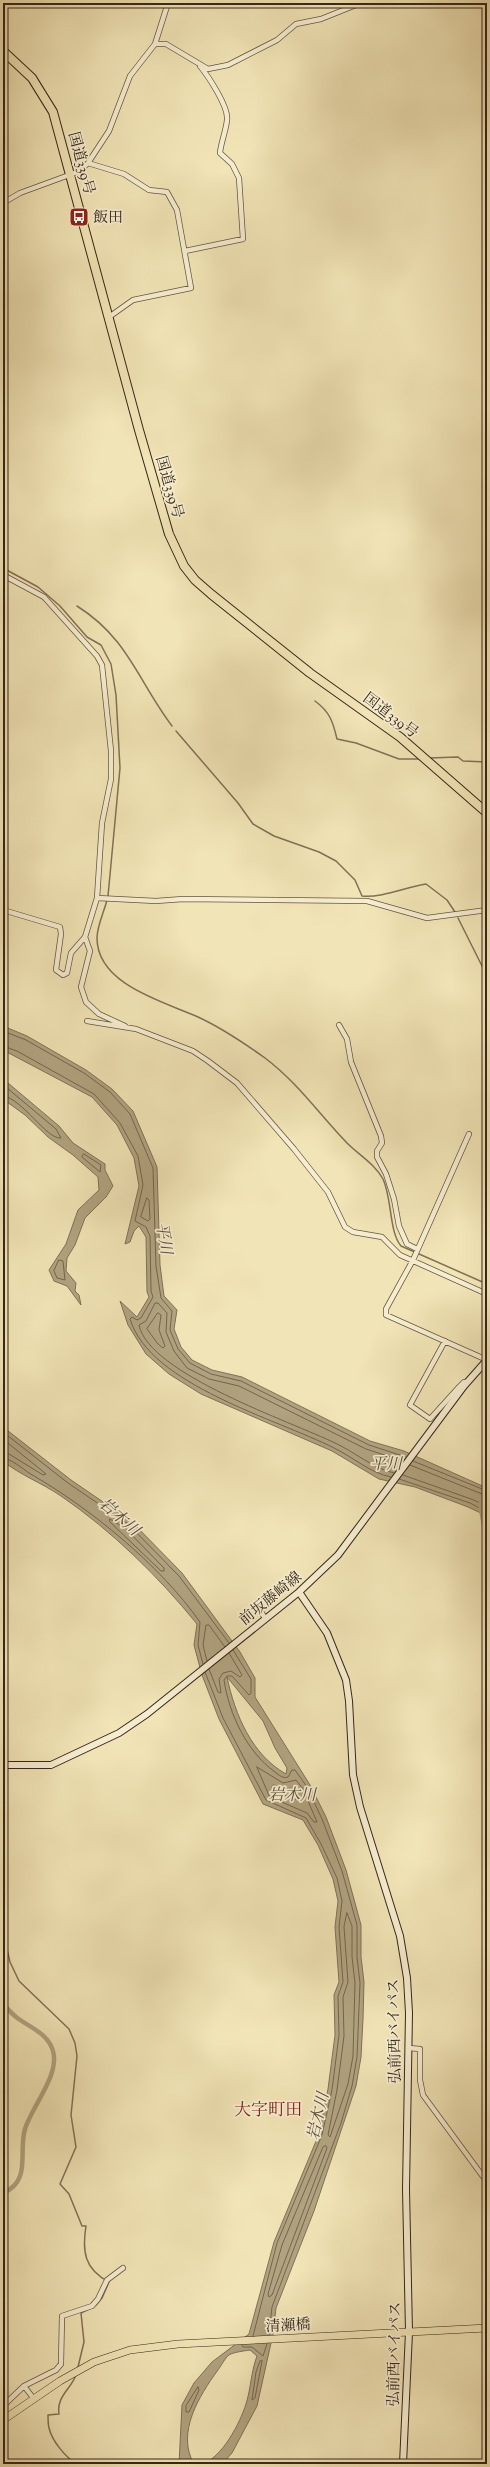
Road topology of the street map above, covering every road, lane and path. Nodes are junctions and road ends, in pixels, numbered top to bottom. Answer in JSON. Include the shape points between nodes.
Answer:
{"nodes":[{"id":1,"x":168,"y":3,"type":"edge"},
{"id":2,"x":360,"y":3,"type":"edge"},
{"id":3,"x":155,"y":44,"type":"junction"},
{"id":4,"x":3,"y":51,"type":"edge"},
{"id":5,"x":200,"y":66,"type":"junction"},
{"id":6,"x":88,"y":163,"type":"junction"},
{"id":7,"x":70,"y":175,"type":"junction"},
{"id":8,"x":3,"y":203,"type":"edge"},
{"id":9,"x":186,"y":251,"type":"junction"},
{"id":10,"x":108,"y":317,"type":"junction"},
{"id":11,"x":3,"y":575,"type":"edge"},
{"id":12,"x":487,"y":813,"type":"edge"},
{"id":13,"x":97,"y":898,"type":"junction"},
{"id":14,"x":3,"y":910,"type":"edge"},
{"id":15,"x":487,"y":910,"type":"edge"},
{"id":16,"x":85,"y":937,"type":"junction"},
{"id":17,"x":87,"y":1021,"type":"dead end"},
{"id":18,"x":339,"y":1025,"type":"dead end"},
{"id":19,"x":125,"y":1026,"type":"junction"},
{"id":20,"x":469,"y":1134,"type":"dead end"},
{"id":21,"x":417,"y":1250,"type":"junction"},
{"id":22,"x":414,"y":1258,"type":"junction"},
{"id":23,"x":487,"y":1294,"type":"edge"},
{"id":24,"x":445,"y":1341,"type":"junction"},
{"id":25,"x":487,"y":1360,"type":"edge"},
{"id":26,"x":467,"y":1382,"type":"junction"},
{"id":27,"x":299,"y":1592,"type":"junction"},
{"id":28,"x":259,"y":1609,"type":"dead end"},
{"id":29,"x":265,"y":1618,"type":"junction"},
{"id":30,"x":3,"y":1766,"type":"edge"},
{"id":31,"x":409,"y":2048,"type":"junction"},
{"id":32,"x":487,"y":2182,"type":"edge"},
{"id":33,"x":123,"y":2268,"type":"dead end"},
{"id":34,"x":487,"y":2328,"type":"edge"},
{"id":35,"x":409,"y":2332,"type":"junction"},
{"id":36,"x":24,"y":2386,"type":"junction"},
{"id":37,"x":34,"y":2399,"type":"junction"},
{"id":38,"x":3,"y":2406,"type":"edge"},
{"id":39,"x":3,"y":2420,"type":"edge"},
{"id":40,"x":403,"y":2464,"type":"edge"}],
"edges":[{"from":1,"to":3,"type":"street"},
{"from":2,"to":5,"type":"street","via":[[321,19],[290,27],[277,40],[237,62],[208,69]]},
{"from":3,"to":5,"type":"street","via":[[172,47]]},
{"from":3,"to":6,"type":"street","via":[[130,76],[109,131]]},
{"from":4,"to":7,"type":"highway","name":"国道339号","via":[[32,78],[47,99]]},
{"from":5,"to":9,"type":"street","via":[[215,86],[227,112],[220,153],[232,164],[239,178],[242,239]]},
{"from":6,"to":7,"type":"street","via":[[80,171]]},
{"from":6,"to":9,"type":"street","via":[[124,174],[148,190],[167,192],[177,210]]},
{"from":7,"to":8,"type":"street","via":[[20,192]]},
{"from":7,"to":10,"type":"highway","name":"国道339号"},
{"from":9,"to":10,"type":"street","via":[[191,288],[133,300]]},
{"from":10,"to":12,"type":"highway","name":"国道339号","via":[[169,534],[178,556],[190,574],[310,673],[400,737]]},
{"from":11,"to":13,"type":"street","via":[[44,597],[98,656],[102,665],[111,751],[111,779],[102,823]]},
{"from":13,"to":15,"type":"street","via":[[156,901],[367,901],[427,918]]},
{"from":13,"to":16,"type":"street"},
{"from":14,"to":16,"type":"street","via":[[60,927],[56,970],[63,975],[67,973],[71,954]]},
{"from":16,"to":19,"type":"street","via":[[90,951],[81,987],[86,1002],[99,1014]]},
{"from":17,"to":19,"type":"street"},
{"from":18,"to":21,"type":"street","via":[[347,1039],[351,1062],[381,1136],[382,1143],[377,1151],[377,1157],[394,1199],[399,1226],[407,1244]]},
{"from":19,"to":22,"type":"street","via":[[193,1051],[237,1083],[328,1192],[345,1227],[353,1232],[382,1237],[400,1255]]},
{"from":20,"to":21,"type":"street"},
{"from":21,"to":22,"type":"street"},
{"from":22,"to":23,"type":"street"},
{"from":22,"to":24,"type":"street","via":[[386,1309],[386,1315]]},
{"from":24,"to":25,"type":"street"},
{"from":24,"to":26,"type":"street","via":[[410,1405],[430,1419],[459,1387]]},
{"from":25,"to":26,"type":"street","name":"前坂藤崎線"},
{"from":26,"to":27,"type":"street","name":"前坂藤崎線","via":[[338,1555]]},
{"from":27,"to":29,"type":"street","name":"前坂藤崎線"},
{"from":27,"to":31,"type":"street","name":"弘前西バイパス","via":[[327,1633],[346,1680],[353,1776],[360,1807],[400,1936],[407,1978]]},
{"from":28,"to":29,"type":"street"},
{"from":29,"to":30,"type":"street","name":"前坂藤崎線","via":[[119,1733],[51,1765]]},
{"from":31,"to":32,"type":"street","via":[[420,2049],[420,2080],[424,2095]]},
{"from":31,"to":35,"type":"street","name":"弘前西バイパス","via":[[406,2189]]},
{"from":33,"to":36,"type":"street","via":[[107,2280],[92,2306],[62,2316],[61,2364],[56,2370]]},
{"from":34,"to":35,"type":"main road","name":"清瀬橋"},
{"from":35,"to":37,"type":"main road","name":"清瀬橋","via":[[178,2344],[130,2350],[94,2362]]},
{"from":35,"to":40,"type":"street","name":"弘前西バイパス"},
{"from":36,"to":37,"type":"street"},
{"from":36,"to":38,"type":"street"},
{"from":37,"to":39,"type":"main road","name":"清瀬橋"}]}
